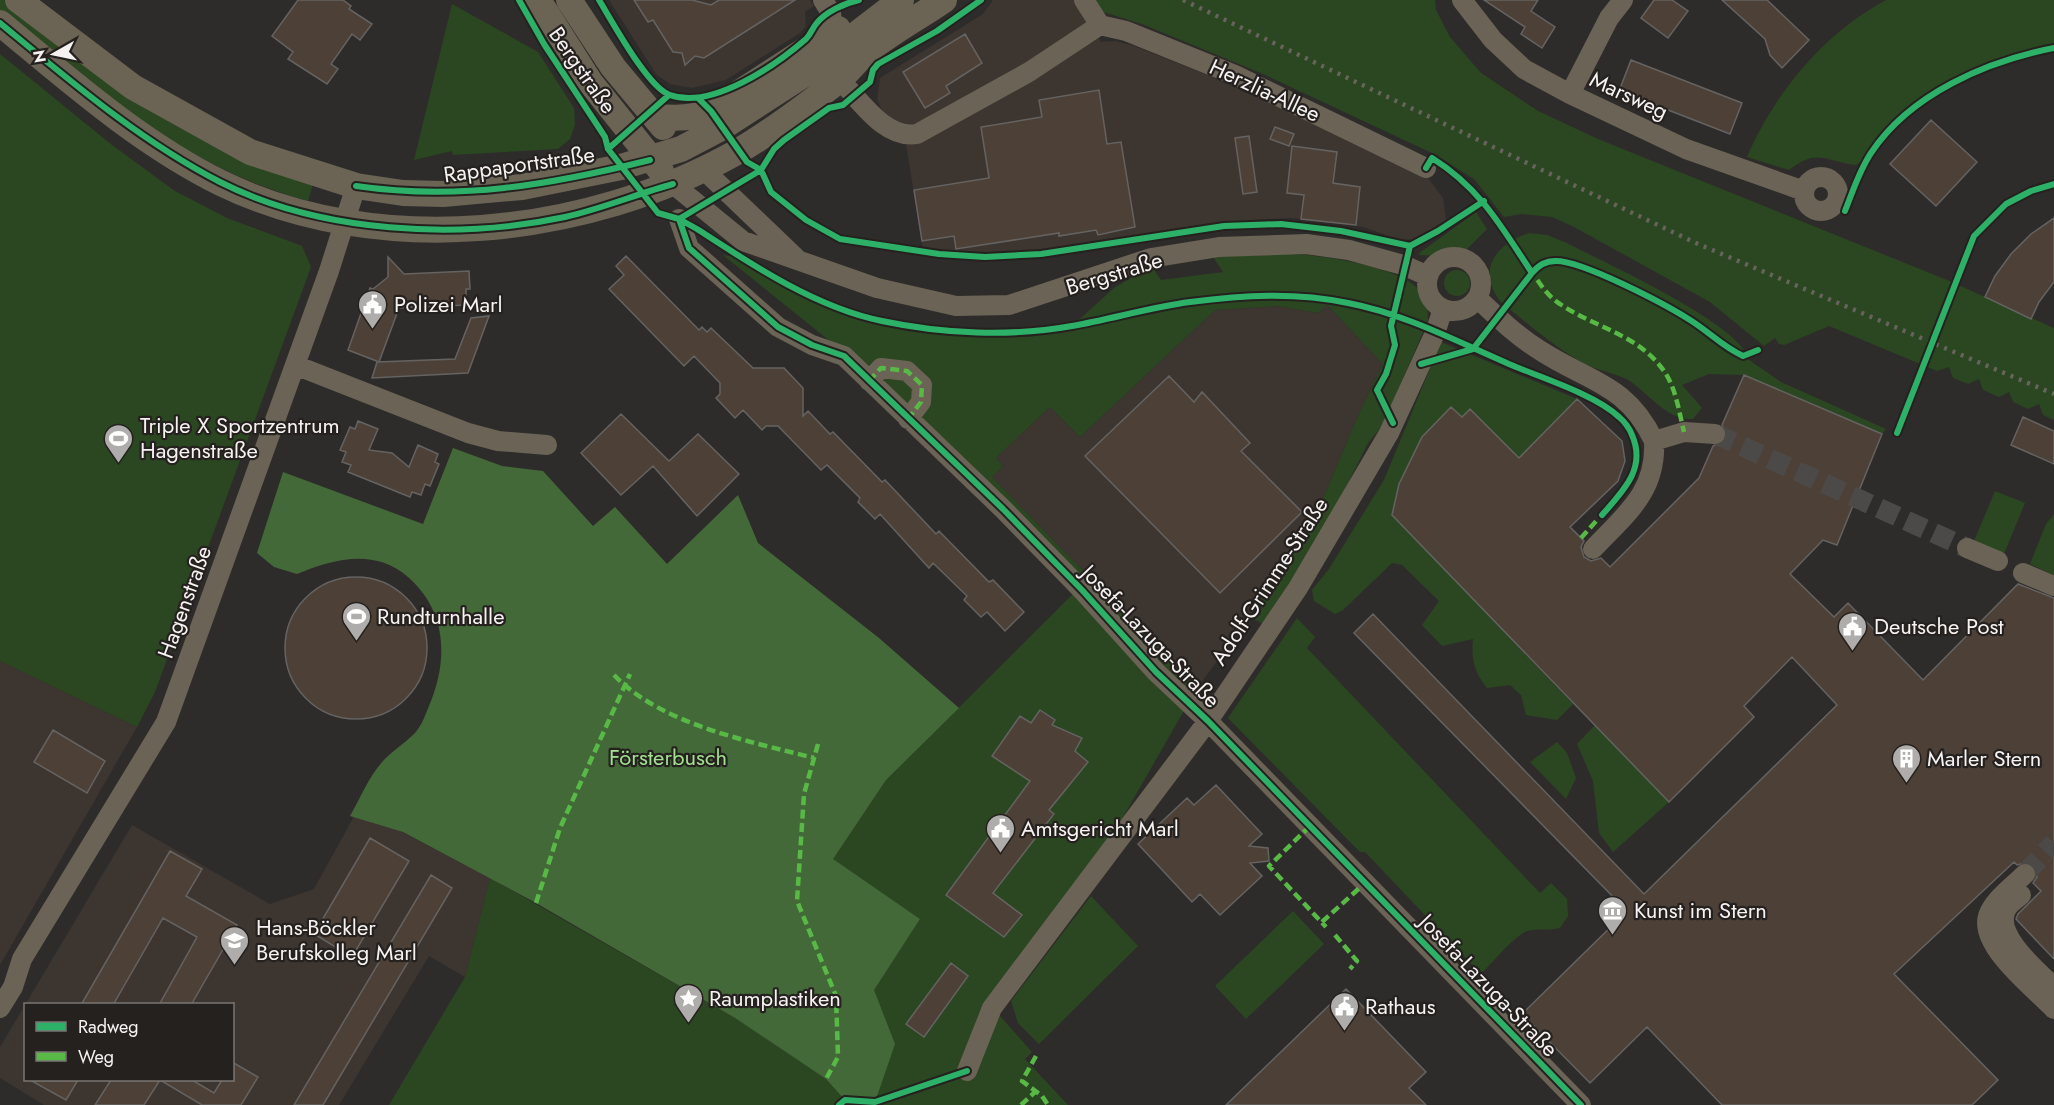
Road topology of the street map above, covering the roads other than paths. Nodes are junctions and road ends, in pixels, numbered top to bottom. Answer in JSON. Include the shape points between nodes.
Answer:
{"nodes":[{"id":1,"x":18,"y":0,"type":"edge"},
{"id":2,"x":537,"y":0,"type":"edge"},
{"id":3,"x":569,"y":0,"type":"edge"},
{"id":4,"x":823,"y":0,"type":"edge"},
{"id":5,"x":880,"y":0,"type":"edge"},
{"id":6,"x":901,"y":0,"type":"edge"},
{"id":7,"x":944,"y":0,"type":"edge"},
{"id":8,"x":1084,"y":0,"type":"edge"},
{"id":9,"x":1462,"y":0,"type":"edge"},
{"id":10,"x":1623,"y":0,"type":"edge"},
{"id":11,"x":0,"y":23,"type":"edge"},
{"id":12,"x":1100,"y":25,"type":"junction"},
{"id":13,"x":834,"y":41,"type":"junction"},
{"id":14,"x":840,"y":79,"type":"junction"},
{"id":15,"x":1570,"y":94,"type":"junction"},
{"id":16,"x":654,"y":116,"type":"junction"},
{"id":17,"x":681,"y":149,"type":"junction"},
{"id":18,"x":650,"y":160,"type":"junction"},
{"id":19,"x":1426,"y":168,"type":"dead end"},
{"id":20,"x":703,"y":169,"type":"junction"},
{"id":21,"x":673,"y":184,"type":"junction"},
{"id":22,"x":356,"y":186,"type":"junction"},
{"id":23,"x":1804,"y":191,"type":"dead end"},
{"id":24,"x":679,"y":219,"type":"dead end"},
{"id":25,"x":346,"y":222,"type":"junction"},
{"id":26,"x":802,"y":264,"type":"junction"},
{"id":27,"x":1428,"y":276,"type":"junction"},
{"id":28,"x":1477,"y":298,"type":"junction"},
{"id":29,"x":1443,"y":309,"type":"junction"},
{"id":30,"x":295,"y":365,"type":"junction"},
{"id":31,"x":869,"y":381,"type":"junction"},
{"id":32,"x":909,"y":419,"type":"junction"},
{"id":33,"x":1715,"y":434,"type":"tunnel mouth"},
{"id":34,"x":1654,"y":441,"type":"junction"},
{"id":35,"x":547,"y":445,"type":"dead end"},
{"id":36,"x":1967,"y":548,"type":"tunnel mouth"},
{"id":37,"x":1593,"y":549,"type":"dead end"},
{"id":38,"x":1998,"y":561,"type":"dead end"},
{"id":39,"x":2023,"y":573,"type":"dead end"},
{"id":40,"x":2054,"y":586,"type":"edge"},
{"id":41,"x":1208,"y":721,"type":"junction"},
{"id":42,"x":2054,"y":987,"type":"edge"},
{"id":43,"x":0,"y":1008,"type":"edge"},
{"id":44,"x":2054,"y":1009,"type":"edge"},
{"id":45,"x":967,"y":1071,"type":"dead end"},
{"id":46,"x":1581,"y":1105,"type":"edge"}],
"edges":[{"from":1,"to":22,"type":"main road","name":"Rappaportstraße","via":[[133,87],[191,122],[250,152]]},
{"from":2,"to":18,"type":"main road","name":"Bergstraße","via":[[590,82]]},
{"from":3,"to":16,"type":"main road","name":"Bergstraße","via":[[613,67]]},
{"from":4,"to":13,"type":"street","via":[[831,13]]},
{"from":5,"to":13,"type":"main road"},
{"from":6,"to":13,"type":"main road"},
{"from":7,"to":14,"type":"main road","via":[[865,54]]},
{"from":8,"to":12,"type":"street"},
{"from":9,"to":15,"type":"street","name":"Marsweg","via":[[1493,40],[1524,69]]},
{"from":10,"to":15,"type":"street","via":[[1609,18]]},
{"from":11,"to":25,"type":"main road","via":[[154,142],[220,182],[261,200]]},
{"from":12,"to":14,"type":"street","via":[[1029,72],[917,134],[893,132]]},
{"from":12,"to":19,"type":"street","name":"Herzlia-Allee","via":[[1136,35],[1235,75]]},
{"from":13,"to":16,"type":"main road","via":[[711,111],[699,116]]},
{"from":13,"to":17,"type":"main road","via":[[806,73],[722,128]]},
{"from":14,"to":20,"type":"main road","via":[[739,151]]},
{"from":15,"to":23,"type":"street","name":"Marsweg","via":[[1686,149]]},
{"from":16,"to":17,"type":"main road","name":"Bergstraße"},
{"from":17,"to":18,"type":"main road"},
{"from":17,"to":20,"type":"main road","name":"Bergstraße"},
{"from":18,"to":21,"type":"main road","name":"Bergstraße"},
{"from":18,"to":22,"type":"main road","name":"Rappaportstraße","via":[[492,190],[423,193]]},
{"from":20,"to":21,"type":"main road"},
{"from":20,"to":26,"type":"street","name":"Bergstraße"},
{"from":21,"to":25,"type":"main road","via":[[566,216],[501,227],[402,229]]},
{"from":21,"to":26,"type":"street","name":"Bergstraße","via":[[743,242]]},
{"from":22,"to":25,"type":"street","name":"Hagenstraße"},
{"from":24,"to":31,"type":"street","name":"Josefa-Lazuga-Straße","via":[[689,248],[778,327],[844,357]]},
{"from":25,"to":30,"type":"street","name":"Hagenstraße"},
{"from":26,"to":27,"type":"street","name":"Bergstraße","via":[[877,288],[956,306],[1009,305],[1151,258],[1219,247],[1306,244],[1349,249]]},
{"from":27,"to":28,"type":"street","via":[[1441,260],[1462,258],[1477,271]]},
{"from":27,"to":29,"type":"street","via":[[1431,298]]},
{"from":28,"to":29,"type":"street","via":[[1461,310]]},
{"from":28,"to":34,"type":"street","via":[[1540,351],[1618,393],[1640,413]]},
{"from":29,"to":41,"type":"street","name":"Adolf-Grimme-Straße","via":[[1389,433],[1298,588]]},
{"from":30,"to":35,"type":"street","via":[[468,433],[498,441]]},
{"from":30,"to":43,"type":"street","name":"Hagenstraße","via":[[166,722],[22,959],[13,987]]},
{"from":31,"to":32,"type":"street","name":"Josefa-Lazuga-Straße"},
{"from":31,"to":32,"type":"street","via":[[881,368],[907,371],[922,385],[921,402]]},
{"from":32,"to":41,"type":"street","name":"Josefa-Lazuga-Straße","via":[[1003,509],[1156,672]]},
{"from":33,"to":34,"type":"street","via":[[1684,432]]},
{"from":34,"to":37,"type":"street","via":[[1655,460],[1643,494]]},
{"from":36,"to":38,"type":"street"},
{"from":39,"to":40,"type":"street"},
{"from":41,"to":45,"type":"street","name":"Adolf-Grimme-Straße","via":[[992,1008]]},
{"from":41,"to":46,"type":"street","name":"Josefa-Lazuga-Straße"},
{"from":42,"to":44,"type":"street","via":[[2008,938],[2004,920],[2007,909],[2029,878],[2008,890],[1988,916],[1987,932],[1994,947]]}]}
